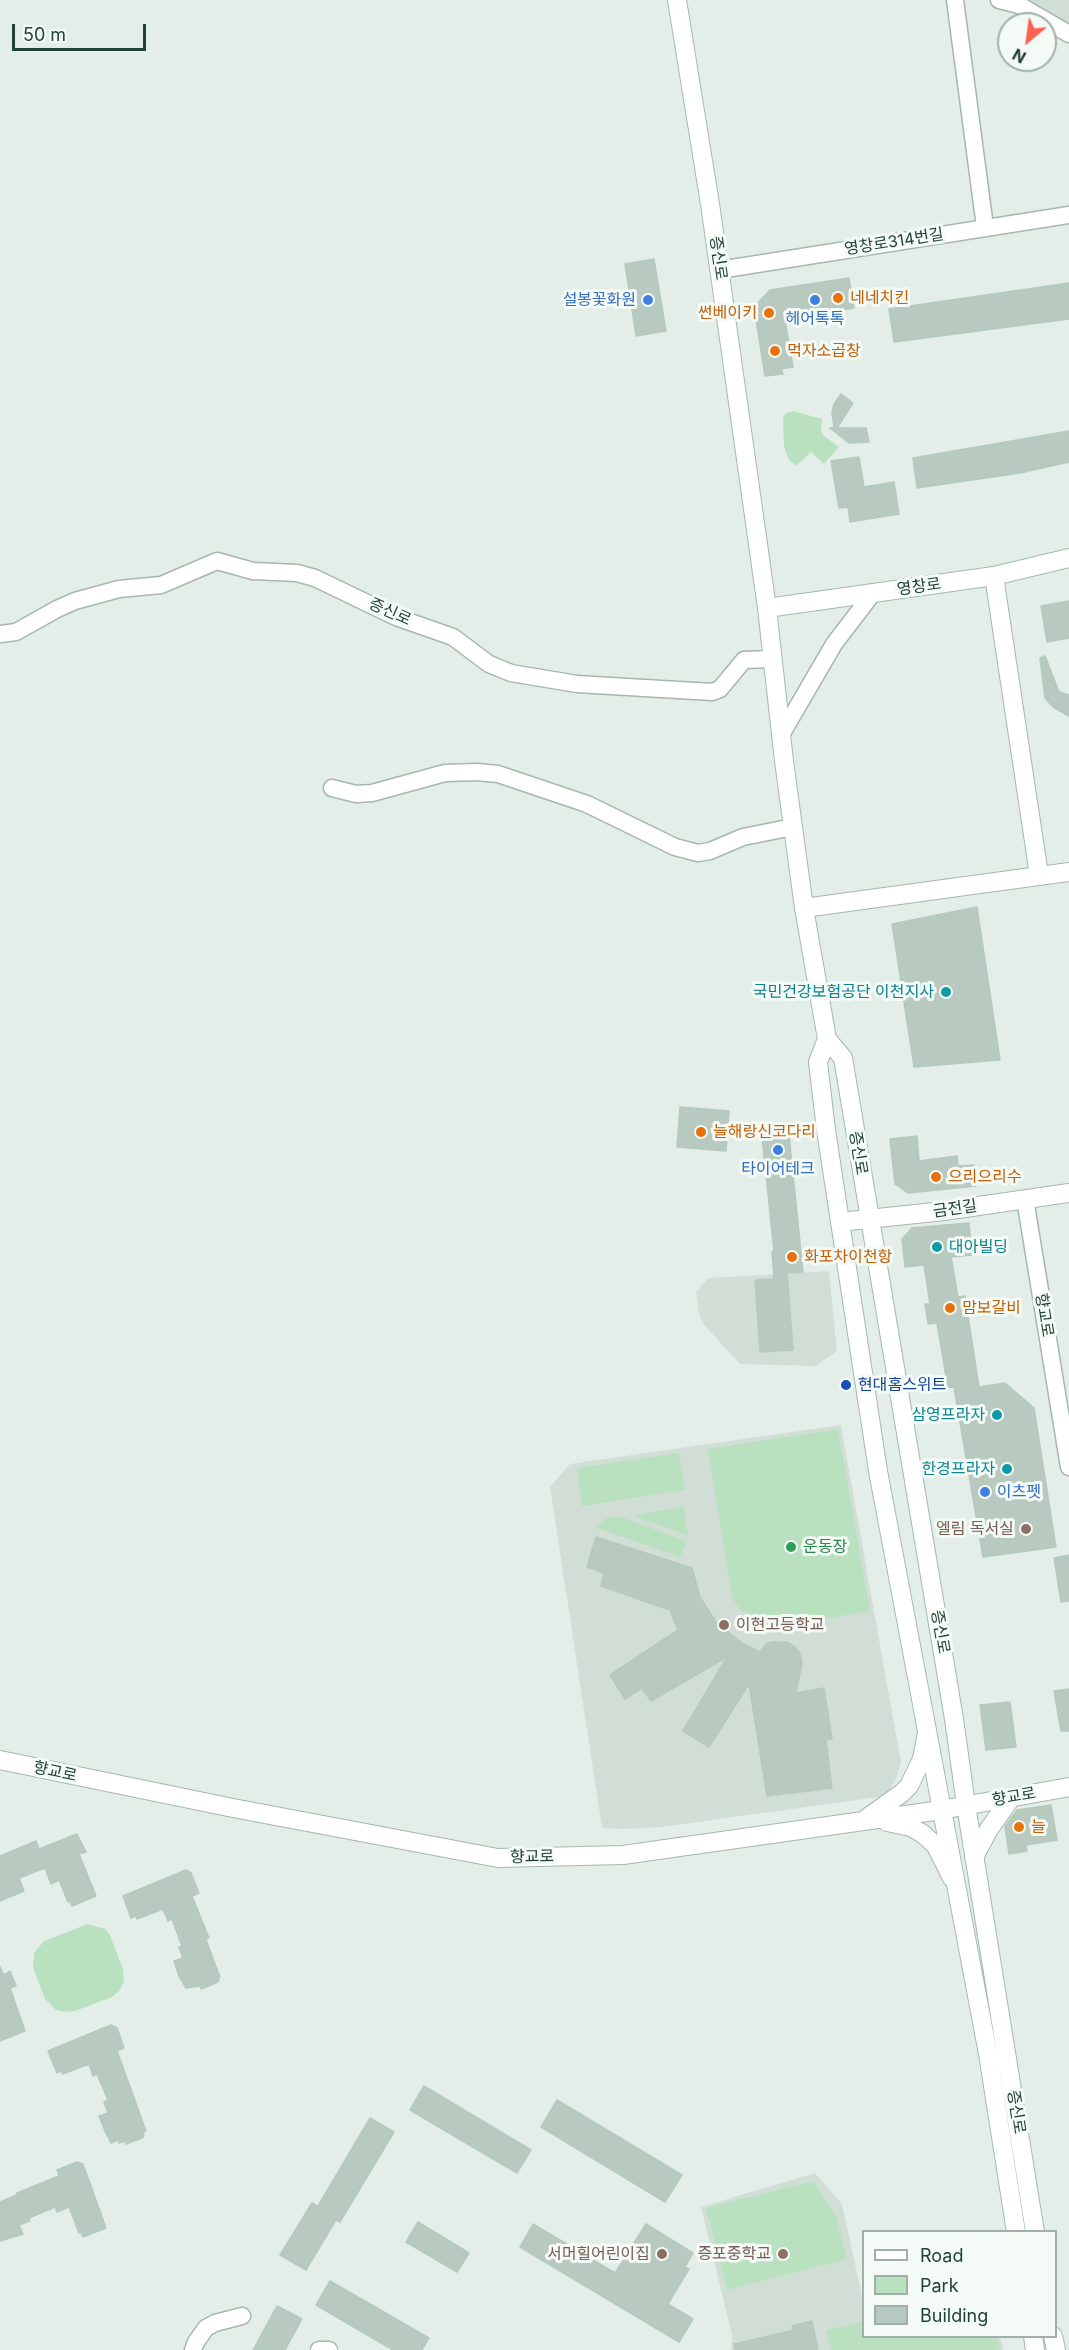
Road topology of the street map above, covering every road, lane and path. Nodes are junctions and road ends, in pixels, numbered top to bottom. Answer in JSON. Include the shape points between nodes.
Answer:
{"nodes":[{"id":1,"x":676,"y":0,"type":"edge"},
{"id":2,"x":955,"y":0,"type":"edge"},
{"id":3,"x":999,"y":0,"type":"edge"},
{"id":4,"x":1069,"y":34,"type":"edge"},
{"id":5,"x":1069,"y":215,"type":"edge"},
{"id":6,"x":985,"y":227,"type":"junction"},
{"id":7,"x":719,"y":270,"type":"junction"},
{"id":8,"x":1069,"y":558,"type":"edge"},
{"id":9,"x":994,"y":576,"type":"junction"},
{"id":10,"x":873,"y":593,"type":"junction"},
{"id":11,"x":767,"y":608,"type":"junction"},
{"id":12,"x":0,"y":634,"type":"edge"},
{"id":13,"x":773,"y":659,"type":"junction"},
{"id":14,"x":781,"y":735,"type":"junction"},
{"id":15,"x":332,"y":788,"type":"dead end"},
{"id":16,"x":793,"y":827,"type":"junction"},
{"id":17,"x":1069,"y":872,"type":"edge"},
{"id":18,"x":1039,"y":875,"type":"junction"},
{"id":19,"x":804,"y":908,"type":"junction"},
{"id":20,"x":827,"y":1040,"type":"junction"},
{"id":21,"x":1069,"y":1193,"type":"edge"},
{"id":22,"x":1025,"y":1199,"type":"junction"},
{"id":23,"x":869,"y":1219,"type":"junction"},
{"id":24,"x":840,"y":1222,"type":"junction"},
{"id":25,"x":1069,"y":1467,"type":"edge"},
{"id":26,"x":927,"y":1733,"type":"junction"},
{"id":27,"x":0,"y":1760,"type":"edge"},
{"id":28,"x":1069,"y":1787,"type":"edge"},
{"id":29,"x":1011,"y":1798,"type":"junction"},
{"id":30,"x":966,"y":1805,"type":"junction"},
{"id":31,"x":941,"y":1810,"type":"junction"},
{"id":32,"x":864,"y":1820,"type":"junction"},
{"id":33,"x":974,"y":1857,"type":"junction"},
{"id":34,"x":955,"y":1883,"type":"junction"},
{"id":35,"x":1016,"y":2230,"type":"edge"},
{"id":36,"x":1035,"y":2230,"type":"edge"},
{"id":37,"x":242,"y":2316,"type":"dead end"},
{"id":38,"x":193,"y":2350,"type":"edge"},
{"id":39,"x":319,"y":2350,"type":"edge"},
{"id":40,"x":329,"y":2350,"type":"edge"}],
"edges":[{"from":1,"to":7,"type":"main road","name":"증신로"},
{"from":2,"to":6,"type":"street"},
{"from":3,"to":4,"type":"street","via":[[1019,5]]},
{"from":5,"to":6,"type":"street","name":"영창로314번길"},
{"from":6,"to":7,"type":"street","name":"영창로314번길"},
{"from":7,"to":11,"type":"main road","name":"증신로"},
{"from":8,"to":9,"type":"main road","name":"영창로"},
{"from":9,"to":10,"type":"main road","name":"영창로"},
{"from":9,"to":18,"type":"main road"},
{"from":10,"to":11,"type":"main road","name":"영창로"},
{"from":10,"to":14,"type":"street","via":[[834,644]]},
{"from":11,"to":13,"type":"main road","name":"증신로"},
{"from":12,"to":13,"type":"street","name":"증신로","via":[[16,632],[75,601],[119,589],[161,585],[217,561],[253,571],[315,578],[396,617],[453,637],[489,664],[521,675],[578,684],[712,692],[720,689],[744,660]]},
{"from":13,"to":14,"type":"main road","name":"증신로"},
{"from":14,"to":16,"type":"main road","name":"증신로"},
{"from":15,"to":16,"type":"street","via":[[372,793],[445,773],[498,774],[587,804],[675,847],[698,853],[743,837]]},
{"from":16,"to":19,"type":"main road","name":"증신로"},
{"from":17,"to":18,"type":"main road"},
{"from":18,"to":19,"type":"main road"},
{"from":19,"to":20,"type":"main road","name":"증신로"},
{"from":20,"to":23,"type":"main road","name":"증신로","via":[[843,1058]]},
{"from":20,"to":24,"type":"main road","name":"증신로","via":[[818,1062]]},
{"from":21,"to":22,"type":"main road","name":"금전길"},
{"from":22,"to":23,"type":"main road","name":"금전길"},
{"from":22,"to":25,"type":"street","name":"향교로"},
{"from":23,"to":24,"type":"main road","name":"금전길"},
{"from":23,"to":30,"type":"main road","name":"증신로"},
{"from":24,"to":26,"type":"main road","name":"증신로","via":[[878,1471]]},
{"from":26,"to":31,"type":"main road","name":"증신로"},
{"from":26,"to":32,"type":"main road","via":[[922,1760],[909,1786]]},
{"from":27,"to":32,"type":"main road","name":"향교로","via":[[498,1857],[623,1855]]},
{"from":28,"to":29,"type":"main road","name":"향교로"},
{"from":29,"to":30,"type":"main road","name":"향교로"},
{"from":29,"to":33,"type":"main road"},
{"from":30,"to":31,"type":"main road","name":"향교로"},
{"from":30,"to":33,"type":"main road","name":"증신로"},
{"from":31,"to":32,"type":"main road","name":"향교로"},
{"from":31,"to":34,"type":"main road","name":"증신로"},
{"from":32,"to":34,"type":"main road","via":[[900,1824],[923,1834],[936,1846]]},
{"from":33,"to":36,"type":"main road","name":"증신로"},
{"from":34,"to":35,"type":"main road","name":"증신로","via":[[988,2054]]},
{"from":37,"to":38,"type":"street","via":[[206,2328]]},
{"from":39,"to":40,"type":"street"}]}
